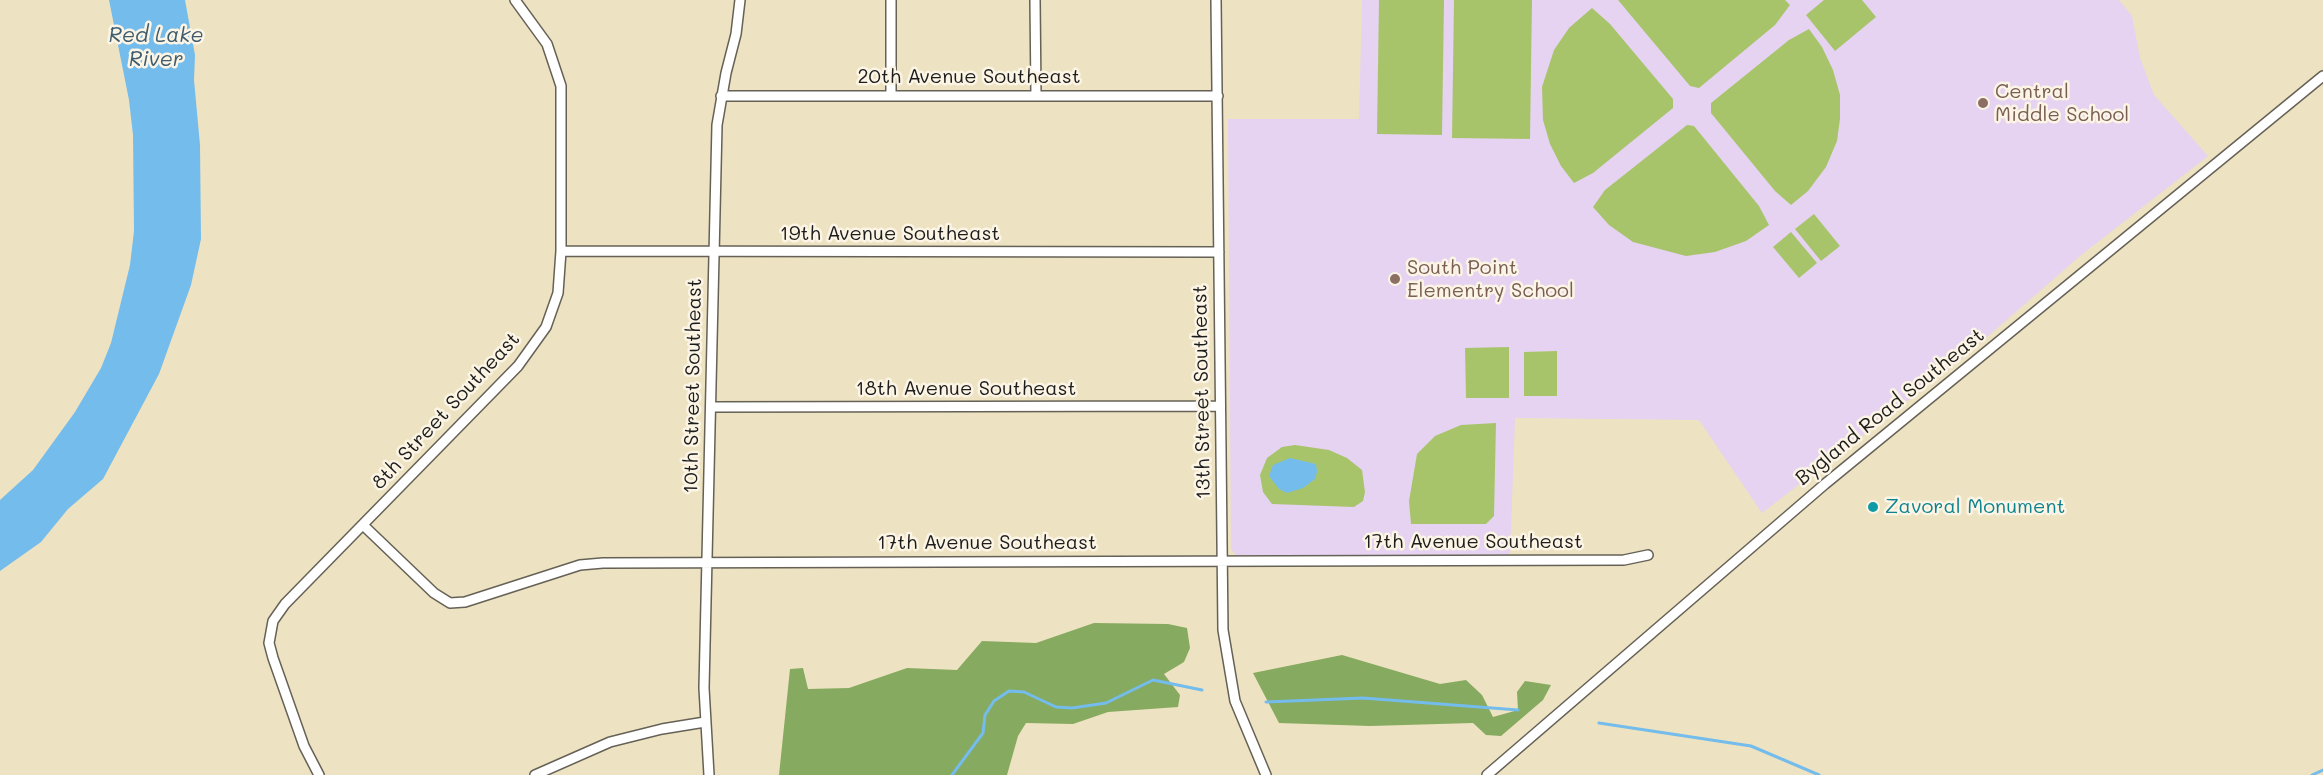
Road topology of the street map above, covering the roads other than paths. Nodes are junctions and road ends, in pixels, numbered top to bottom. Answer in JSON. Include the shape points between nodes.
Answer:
{"nodes":[{"id":1,"x":515,"y":0,"type":"edge"},
{"id":2,"x":740,"y":0,"type":"edge"},
{"id":3,"x":891,"y":0,"type":"edge"},
{"id":4,"x":1035,"y":0,"type":"edge"},
{"id":5,"x":1216,"y":0,"type":"edge"},
{"id":6,"x":2323,"y":76,"type":"edge"},
{"id":7,"x":891,"y":94,"type":"junction"},
{"id":8,"x":1036,"y":95,"type":"junction"},
{"id":9,"x":721,"y":96,"type":"junction"},
{"id":10,"x":1218,"y":96,"type":"junction"},
{"id":11,"x":561,"y":251,"type":"junction"},
{"id":12,"x":714,"y":252,"type":"junction"},
{"id":13,"x":1219,"y":252,"type":"junction"},
{"id":14,"x":1220,"y":406,"type":"junction"},
{"id":15,"x":711,"y":407,"type":"junction"},
{"id":16,"x":363,"y":525,"type":"junction"},
{"id":17,"x":1648,"y":555,"type":"dead end"},
{"id":18,"x":1222,"y":560,"type":"junction"},
{"id":19,"x":707,"y":562,"type":"junction"},
{"id":20,"x":705,"y":722,"type":"junction"},
{"id":21,"x":319,"y":775,"type":"edge"},
{"id":22,"x":535,"y":775,"type":"edge"},
{"id":23,"x":709,"y":775,"type":"edge"},
{"id":24,"x":1266,"y":775,"type":"edge"},
{"id":25,"x":1487,"y":775,"type":"edge"}],
"edges":[{"from":1,"to":11,"type":"street","name":"8th Street Southeast","via":[[547,44],[561,86]]},
{"from":2,"to":9,"type":"street","name":"10th Street Southeast"},
{"from":3,"to":7,"type":"street"},
{"from":4,"to":8,"type":"street"},
{"from":5,"to":10,"type":"street","name":"13th Street Southeast"},
{"from":6,"to":25,"type":"street","name":"Bygland Road Southeast","via":[[1825,484]]},
{"from":7,"to":8,"type":"street","name":"20th Avenue Southeast"},
{"from":7,"to":9,"type":"street","name":"20th Avenue Southeast"},
{"from":8,"to":10,"type":"street","name":"20th Avenue Southeast"},
{"from":9,"to":12,"type":"street","name":"10th Street Southeast"},
{"from":10,"to":13,"type":"street","name":"13th Street Southeast"},
{"from":11,"to":12,"type":"street","name":"19th Avenue Southeast"},
{"from":11,"to":16,"type":"street","name":"8th Street Southeast","via":[[558,293],[534,347]]},
{"from":12,"to":13,"type":"street","name":"19th Avenue Southeast"},
{"from":12,"to":15,"type":"street","name":"10th Street Southeast"},
{"from":13,"to":14,"type":"street","name":"13th Street Southeast"},
{"from":14,"to":15,"type":"street","name":"18th Avenue Southeast"},
{"from":14,"to":18,"type":"street","name":"13th Street Southeast"},
{"from":15,"to":19,"type":"street","name":"10th Street Southeast"},
{"from":16,"to":19,"type":"street","name":"17th Avenue Southeast","via":[[434,593],[450,603],[465,602],[580,565]]},
{"from":16,"to":21,"type":"street","name":"8th Street Southeast","via":[[279,611],[270,631],[273,658],[304,746]]},
{"from":17,"to":18,"type":"street","name":"17th Avenue Southeast","via":[[1612,560]]},
{"from":18,"to":19,"type":"street","name":"17th Avenue Southeast"},
{"from":18,"to":24,"type":"street","name":"13th Street Southeast","via":[[1228,673],[1239,714]]},
{"from":19,"to":20,"type":"street","name":"10th Street Southeast"},
{"from":20,"to":22,"type":"street","via":[[610,742]]},
{"from":20,"to":23,"type":"street","name":"10th Street Southeast"}]}
